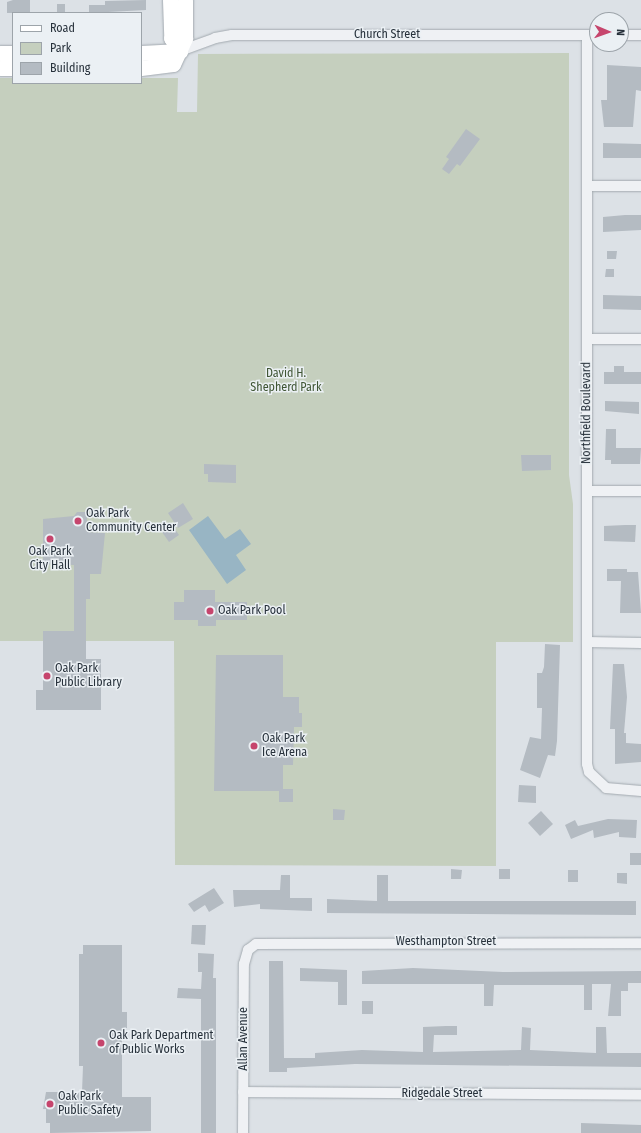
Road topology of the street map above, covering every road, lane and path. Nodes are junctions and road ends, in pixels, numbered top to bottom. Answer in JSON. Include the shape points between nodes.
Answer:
{"nodes":[{"id":1,"x":170,"y":0,"type":"edge"},
{"id":2,"x":185,"y":0,"type":"edge"},
{"id":3,"x":589,"y":35,"type":"edge"},
{"id":4,"x":629,"y":35,"type":"edge"},
{"id":5,"x":641,"y":35,"type":"edge"},
{"id":6,"x":180,"y":51,"type":"junction"},
{"id":7,"x":591,"y":52,"type":"edge"},
{"id":8,"x":0,"y":53,"type":"edge"},
{"id":9,"x":12,"y":53,"type":"edge"},
{"id":10,"x":142,"y":53,"type":"edge"},
{"id":11,"x":0,"y":68,"type":"edge"},
{"id":12,"x":12,"y":68,"type":"edge"},
{"id":13,"x":142,"y":68,"type":"edge"},
{"id":14,"x":587,"y":186,"type":"junction"},
{"id":15,"x":641,"y":186,"type":"edge"},
{"id":16,"x":587,"y":339,"type":"junction"},
{"id":17,"x":641,"y":339,"type":"edge"},
{"id":18,"x":587,"y":491,"type":"junction"},
{"id":19,"x":641,"y":491,"type":"edge"},
{"id":20,"x":587,"y":642,"type":"junction"},
{"id":21,"x":641,"y":643,"type":"edge"},
{"id":22,"x":641,"y":791,"type":"edge"},
{"id":23,"x":641,"y":943,"type":"edge"},
{"id":24,"x":251,"y":946,"type":"joint"},
{"id":25,"x":244,"y":1092,"type":"junction"},
{"id":26,"x":641,"y":1095,"type":"edge"},
{"id":27,"x":243,"y":1133,"type":"edge"}],
"edges":[{"from":1,"to":6,"type":"street","via":[[171,38]]},
{"from":2,"to":6,"type":"street","via":[[185,38]]},
{"from":3,"to":6,"type":"street","name":"Church Street","via":[[232,35],[215,38]]},
{"from":4,"to":5,"type":"street"},
{"from":6,"to":10,"type":"street","name":"Church Street"},
{"from":6,"to":13,"type":"street","name":"Church Street","via":[[173,64]]},
{"from":7,"to":14,"type":"street","name":"Northfield Boulevard"},
{"from":8,"to":9,"type":"street"},
{"from":11,"to":12,"type":"street"},
{"from":14,"to":15,"type":"street"},
{"from":14,"to":16,"type":"street","name":"Northfield Boulevard"},
{"from":16,"to":17,"type":"street"},
{"from":16,"to":18,"type":"street","name":"Northfield Boulevard"},
{"from":18,"to":19,"type":"street"},
{"from":18,"to":20,"type":"street","name":"Northfield Boulevard"},
{"from":20,"to":21,"type":"street"},
{"from":20,"to":22,"type":"street","name":"Northfield Boulevard","via":[[589,772],[602,786],[620,791]]},
{"from":23,"to":24,"type":"street","name":"Westhampton Street","via":[[265,942]]},
{"from":24,"to":25,"type":"street","name":"Allan Avenue","via":[[244,964]]},
{"from":25,"to":26,"type":"street","name":"Ridgedale Street"},
{"from":25,"to":27,"type":"street","name":"Allan Avenue"}]}
